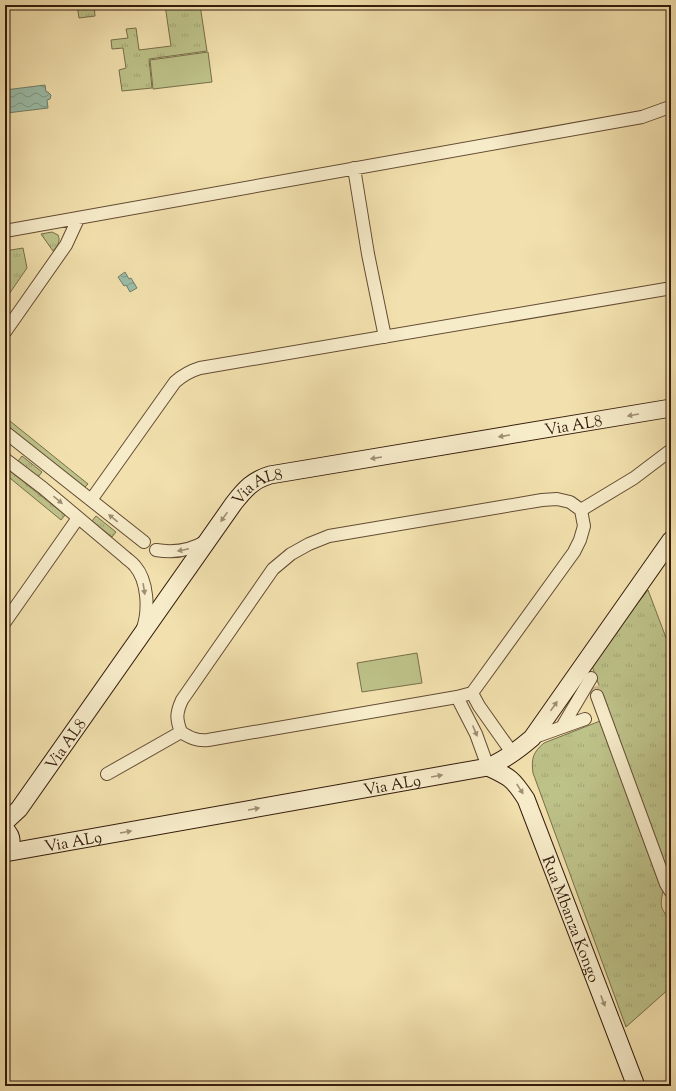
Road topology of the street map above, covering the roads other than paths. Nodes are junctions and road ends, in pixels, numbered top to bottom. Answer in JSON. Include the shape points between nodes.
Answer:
{"nodes":[{"id":1,"x":667,"y":108,"type":"dead end"},
{"id":2,"x":354,"y":168,"type":"junction"},
{"id":3,"x":78,"y":219,"type":"junction"},
{"id":4,"x":5,"y":231,"type":"edge"},
{"id":5,"x":671,"y":289,"type":"edge"},
{"id":6,"x":5,"y":332,"type":"edge"},
{"id":7,"x":385,"y":337,"type":"junction"},
{"id":8,"x":671,"y":408,"type":"edge"},
{"id":9,"x":5,"y":432,"type":"edge"},
{"id":10,"x":671,"y":450,"type":"edge"},
{"id":11,"x":5,"y":459,"type":"edge"},
{"id":12,"x":55,"y":472,"type":"junction"},
{"id":13,"x":43,"y":488,"type":"junction"},
{"id":14,"x":91,"y":500,"type":"junction"},
{"id":15,"x":581,"y":510,"type":"junction"},
{"id":16,"x":78,"y":518,"type":"junction"},
{"id":17,"x":208,"y":539,"type":"junction"},
{"id":18,"x":671,"y":540,"type":"edge"},
{"id":19,"x":144,"y":542,"type":"dead end"},
{"id":20,"x":156,"y":550,"type":"dead end"},
{"id":21,"x":5,"y":622,"type":"edge"},
{"id":22,"x":141,"y":636,"type":"junction"},
{"id":23,"x":585,"y":661,"type":"junction"},
{"id":24,"x":594,"y":687,"type":"junction"},
{"id":25,"x":472,"y":693,"type":"junction"},
{"id":26,"x":458,"y":697,"type":"junction"},
{"id":27,"x":604,"y":711,"type":"junction"},
{"id":28,"x":562,"y":727,"type":"junction"},
{"id":29,"x":181,"y":732,"type":"junction"},
{"id":30,"x":532,"y":738,"type":"junction"},
{"id":31,"x":513,"y":754,"type":"junction"},
{"id":32,"x":488,"y":767,"type":"junction"},
{"id":33,"x":107,"y":774,"type":"dead end"},
{"id":34,"x":5,"y":822,"type":"edge"},
{"id":35,"x":5,"y":829,"type":"edge"},
{"id":36,"x":5,"y":850,"type":"edge"},
{"id":37,"x":5,"y":853,"type":"edge"},
{"id":38,"x":671,"y":892,"type":"edge"},
{"id":39,"x":636,"y":1086,"type":"edge"}],
"edges":[{"from":1,"to":2,"type":"street","via":[[642,117]]},
{"from":2,"to":3,"type":"street"},
{"from":2,"to":7,"type":"street"},
{"from":3,"to":4,"type":"street"},
{"from":3,"to":6,"type":"street","via":[[66,245]]},
{"from":5,"to":7,"type":"street"},
{"from":7,"to":14,"type":"street","via":[[190,371],[175,382]]},
{"from":8,"to":17,"type":"street","name":"Via AL8","one_way":true,"via":[[259,478],[242,493]]},
{"from":9,"to":12,"type":"street"},
{"from":10,"to":15,"type":"street","via":[[634,478]]},
{"from":11,"to":13,"type":"street"},
{"from":12,"to":13,"type":"street"},
{"from":12,"to":14,"type":"street"},
{"from":13,"to":16,"type":"street","one_way":true},
{"from":19,"to":14,"type":"street","one_way":true},
{"from":15,"to":25,"type":"street","via":[[584,526],[580,540]]},
{"from":15,"to":29,"type":"street","via":[[570,502],[557,499],[542,500],[329,536],[309,544],[291,554],[273,569],[182,700],[177,717]]},
{"from":16,"to":21,"type":"street"},
{"from":16,"to":22,"type":"street","one_way":true,"via":[[135,566],[140,574],[146,610]]},
{"from":17,"to":20,"type":"street","one_way":true,"via":[[187,550]]},
{"from":17,"to":22,"type":"street","name":"Via AL8"},
{"from":18,"to":23,"type":"street","name":"Via AL9"},
{"from":22,"to":34,"type":"street","name":"Via AL8","via":[[19,809]]},
{"from":23,"to":24,"type":"street"},
{"from":30,"to":23,"type":"street","name":"Via AL9","one_way":true},
{"from":24,"to":27,"type":"street"},
{"from":24,"to":28,"type":"street"},
{"from":25,"to":26,"type":"street"},
{"from":25,"to":31,"type":"street","via":[[478,706]]},
{"from":26,"to":29,"type":"street","via":[[208,740],[192,739]]},
{"from":26,"to":32,"type":"street","one_way":true},
{"from":27,"to":28,"type":"street"},
{"from":27,"to":38,"type":"street"},
{"from":28,"to":30,"type":"street"},
{"from":29,"to":33,"type":"street"},
{"from":30,"to":31,"type":"street","name":"Via AL9"},
{"from":31,"to":32,"type":"street","name":"Via AL9"},
{"from":37,"to":32,"type":"street","name":"Via AL9","one_way":true},
{"from":32,"to":39,"type":"street","name":"Rua Mbanza Kongo","one_way":true,"via":[[516,783],[526,799]]},
{"from":35,"to":36,"type":"street","via":[[12,841]]}]}
